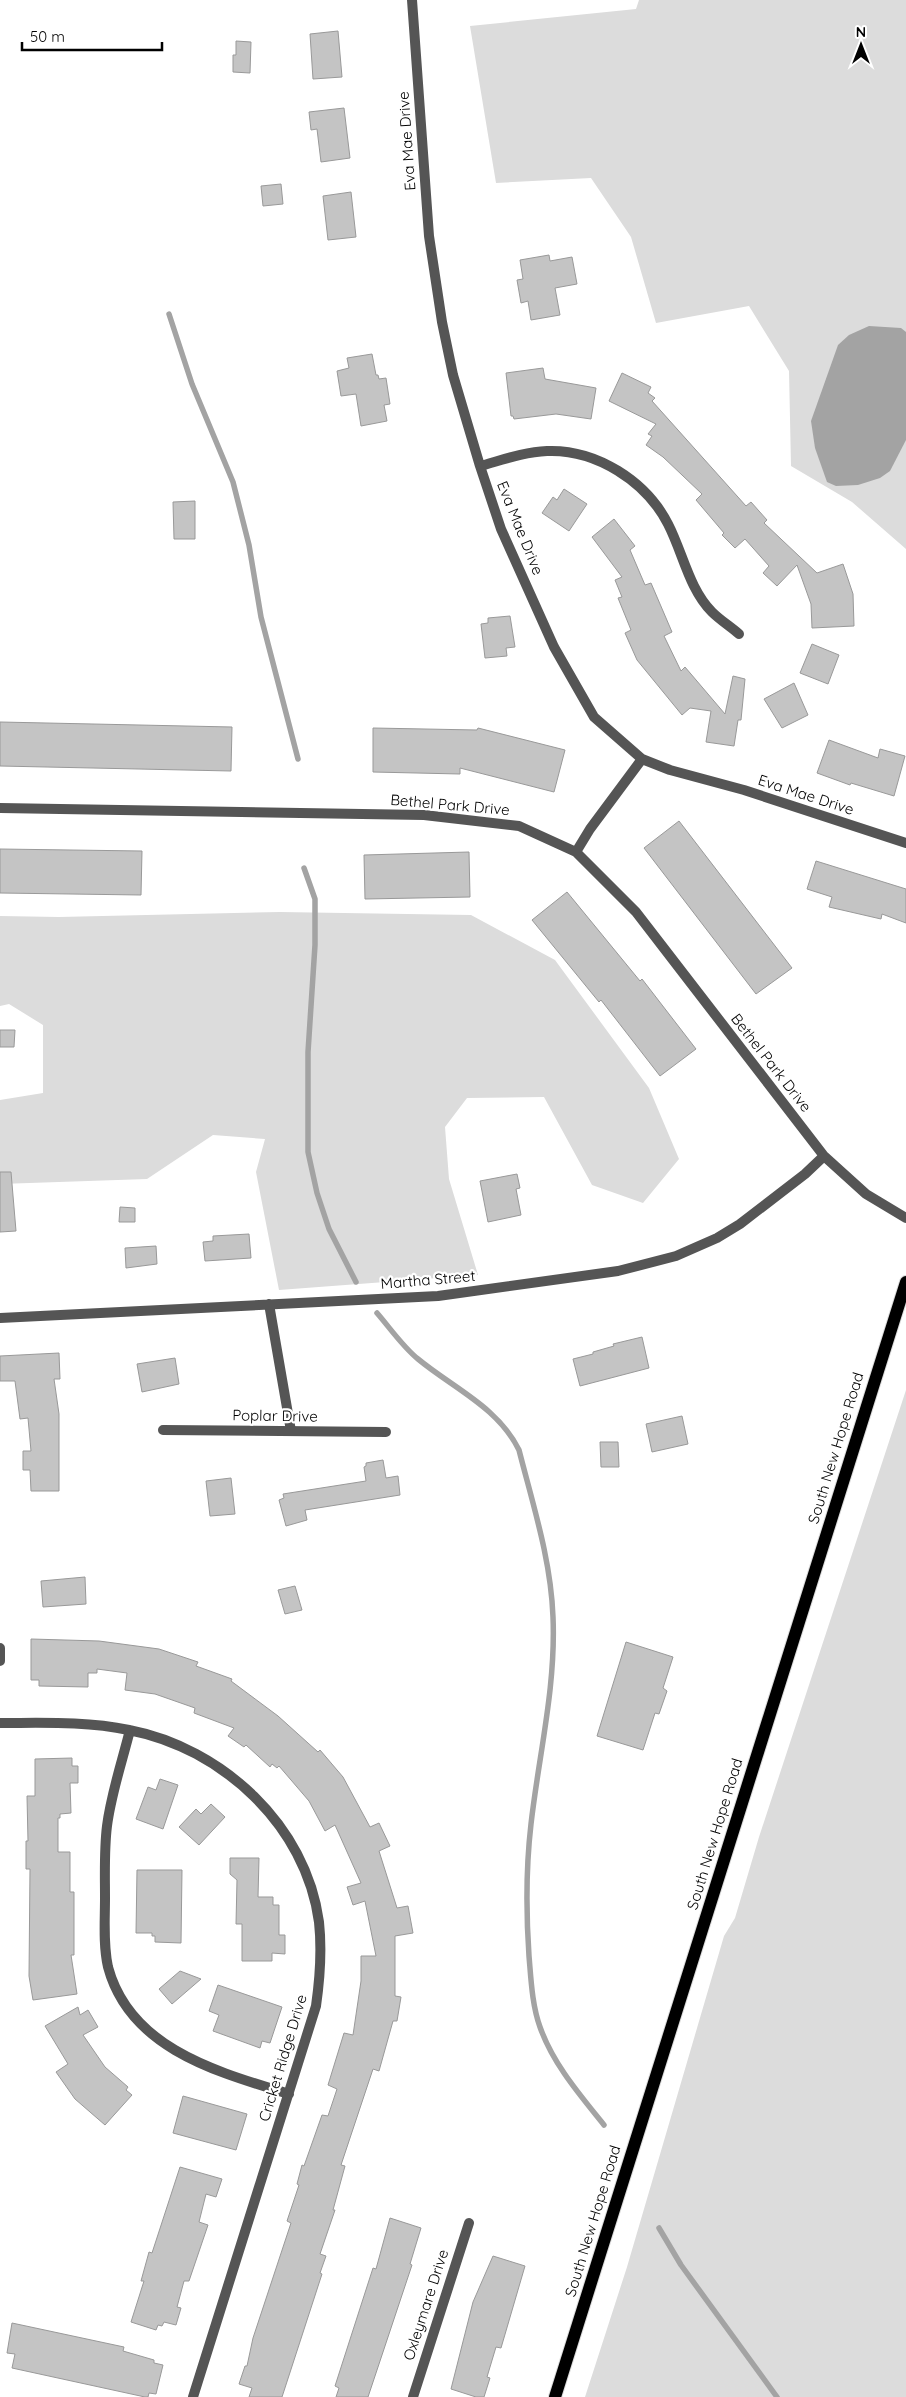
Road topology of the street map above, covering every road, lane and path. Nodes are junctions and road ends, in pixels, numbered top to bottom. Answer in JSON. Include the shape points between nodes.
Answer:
{"nodes":[{"id":1,"x":412,"y":0,"type":"edge"},
{"id":2,"x":480,"y":466,"type":"junction"},
{"id":3,"x":740,"y":634,"type":"dead end"},
{"id":4,"x":642,"y":759,"type":"junction"},
{"id":5,"x":0,"y":808,"type":"edge"},
{"id":6,"x":906,"y":842,"type":"edge"},
{"id":7,"x":576,"y":852,"type":"junction"},
{"id":8,"x":824,"y":1156,"type":"junction"},
{"id":9,"x":906,"y":1218,"type":"edge"},
{"id":10,"x":906,"y":1282,"type":"edge"},
{"id":11,"x":269,"y":1304,"type":"junction"},
{"id":12,"x":0,"y":1318,"type":"edge"},
{"id":13,"x":164,"y":1430,"type":"dead end"},
{"id":14,"x":291,"y":1432,"type":"junction"},
{"id":15,"x":386,"y":1432,"type":"dead end"},
{"id":16,"x":0,"y":1648,"type":"edge"},
{"id":17,"x":0,"y":1661,"type":"edge"},
{"id":18,"x":0,"y":1723,"type":"edge"},
{"id":19,"x":130,"y":1730,"type":"junction"},
{"id":20,"x":289,"y":2094,"type":"junction"},
{"id":21,"x":469,"y":2223,"type":"dead end"},
{"id":22,"x":193,"y":2397,"type":"edge"},
{"id":23,"x":413,"y":2397,"type":"edge"},
{"id":24,"x":555,"y":2397,"type":"edge"}],
"edges":[{"from":1,"to":2,"type":"street","name":"Eva Mae Drive","via":[[430,236],[442,322]]},
{"from":2,"to":3,"type":"street","via":[[547,451],[588,457],[633,480],[650,496],[668,523],[696,590],[712,612]]},
{"from":2,"to":4,"type":"street","name":"Eva Mae Drive","via":[[501,529],[554,647],[594,717]]},
{"from":4,"to":6,"type":"street","name":"Eva Mae Drive"},
{"from":4,"to":7,"type":"street"},
{"from":5,"to":7,"type":"street","name":"Bethel Park Drive","via":[[424,815],[519,826]]},
{"from":7,"to":8,"type":"street","name":"Bethel Park Drive","via":[[636,912]]},
{"from":8,"to":9,"type":"street","name":"Bethel Park Drive","via":[[866,1194]]},
{"from":8,"to":11,"type":"street","name":"Martha Street","via":[[740,1224],[717,1238],[668,1258],[618,1271],[438,1296]]},
{"from":10,"to":24,"type":"main road","name":"South New Hope Road"},
{"from":11,"to":12,"type":"street","name":"Martha Street"},
{"from":11,"to":14,"type":"street"},
{"from":13,"to":14,"type":"street","name":"Poplar Drive"},
{"from":14,"to":15,"type":"street","name":"Poplar Drive"},
{"from":16,"to":17,"type":"street"},
{"from":18,"to":19,"type":"street","name":"Cricket Ridge Drive","via":[[84,1724]]},
{"from":19,"to":20,"type":"street","name":"Cricket Ridge Drive","via":[[193,1751],[236,1780],[269,1812],[285,1833],[303,1870],[313,1894],[318,1921],[320,1978],[316,2006]]},
{"from":19,"to":20,"type":"street","via":[[107,1828],[105,1933],[112,1980],[141,2024],[181,2053],[202,2066]]},
{"from":20,"to":22,"type":"street","name":"Cricket Ridge Drive"},
{"from":21,"to":23,"type":"street","name":"Oxleymare Drive"}]}
